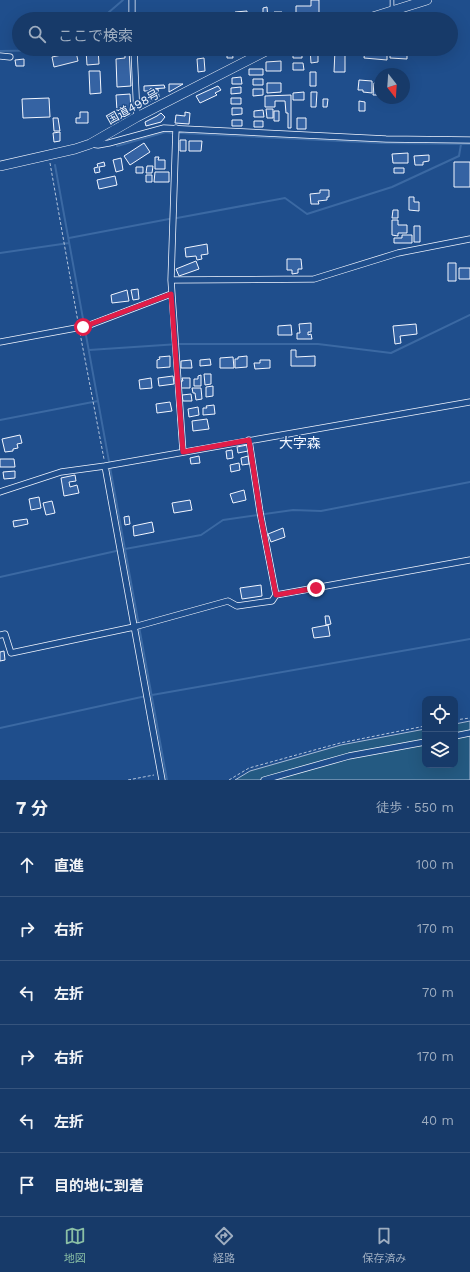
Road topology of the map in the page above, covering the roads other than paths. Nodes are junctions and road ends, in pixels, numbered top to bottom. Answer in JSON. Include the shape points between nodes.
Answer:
{"nodes":[{"id":1,"x":132,"y":0,"type":"edge"},
{"id":2,"x":392,"y":0,"type":"edge"},
{"id":3,"x":427,"y":0,"type":"edge"},
{"id":4,"x":392,"y":11,"type":"junction"},
{"id":5,"x":132,"y":12,"type":"edge"},
{"id":6,"x":389,"y":12,"type":"edge"},
{"id":7,"x":0,"y":56,"type":"edge"},
{"id":8,"x":10,"y":56,"type":"dead end"},
{"id":9,"x":134,"y":56,"type":"edge"},
{"id":10,"x":256,"y":56,"type":"edge"},
{"id":11,"x":137,"y":117,"type":"junction"},
{"id":12,"x":176,"y":128,"type":"junction"},
{"id":13,"x":470,"y":140,"type":"edge"},
{"id":14,"x":90,"y":144,"type":"junction"},
{"id":15,"x":0,"y":166,"type":"edge"},
{"id":16,"x":470,"y":239,"type":"edge"},
{"id":17,"x":171,"y":280,"type":"junction"},
{"id":18,"x":171,"y":294,"type":"junction"},
{"id":19,"x":0,"y":342,"type":"edge"},
{"id":20,"x":470,"y":402,"type":"edge"},
{"id":21,"x":249,"y":440,"type":"junction"},
{"id":22,"x":183,"y":452,"type":"junction"},
{"id":23,"x":105,"y":466,"type":"junction"},
{"id":24,"x":0,"y":492,"type":"edge"},
{"id":25,"x":470,"y":560,"type":"edge"},
{"id":26,"x":276,"y":595,"type":"junction"},
{"id":27,"x":134,"y":627,"type":"junction"},
{"id":28,"x":0,"y":635,"type":"edge"},
{"id":29,"x":470,"y":733,"type":"edge"},
{"id":30,"x":458,"y":735,"type":"edge"},
{"id":31,"x":422,"y":743,"type":"edge"},
{"id":32,"x":162,"y":780,"type":"edge"},
{"id":33,"x":264,"y":780,"type":"edge"}],
"edges":[{"from":1,"to":5,"type":"street"},
{"from":2,"to":4,"type":"lane"},
{"from":3,"to":4,"type":"highway"},
{"from":4,"to":6,"type":"highway"},
{"from":7,"to":8,"type":"street"},
{"from":9,"to":11,"type":"street"},
{"from":10,"to":11,"type":"highway","name":"国道498号"},
{"from":11,"to":14,"type":"highway","name":"国道498号"},
{"from":12,"to":13,"type":"street","via":[[386,139]]},
{"from":12,"to":14,"type":"street","via":[[164,128],[109,143]]},
{"from":12,"to":17,"type":"street"},
{"from":14,"to":15,"type":"highway","name":"国道498号","via":[[75,150]]},
{"from":16,"to":17,"type":"street","via":[[398,253],[314,279]]},
{"from":17,"to":18,"type":"street"},
{"from":18,"to":19,"type":"street","via":[[85,326]]},
{"from":18,"to":22,"type":"street"},
{"from":20,"to":21,"type":"street"},
{"from":21,"to":22,"type":"street"},
{"from":21,"to":26,"type":"street"},
{"from":22,"to":23,"type":"street"},
{"from":23,"to":24,"type":"street","via":[[61,472]]},
{"from":23,"to":27,"type":"street"},
{"from":25,"to":26,"type":"street"},
{"from":26,"to":27,"type":"street","via":[[272,602],[237,606],[228,602]]},
{"from":27,"to":28,"type":"street","via":[[11,653],[4,634]]},
{"from":27,"to":32,"type":"street"},
{"from":29,"to":30,"type":"street"},
{"from":31,"to":33,"type":"street","via":[[349,756]]}]}
